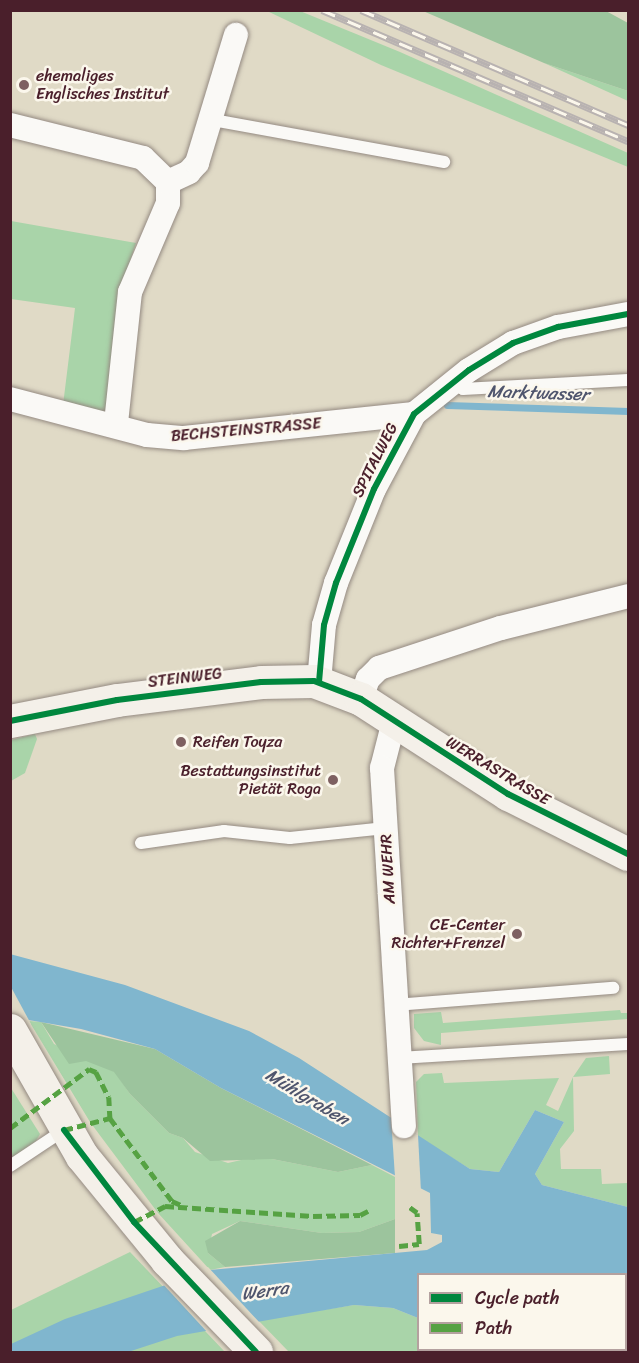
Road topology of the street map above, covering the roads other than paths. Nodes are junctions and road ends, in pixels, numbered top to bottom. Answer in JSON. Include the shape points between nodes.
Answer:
{"nodes":[{"id":1,"x":236,"y":35,"type":"dead end"},
{"id":2,"x":213,"y":120,"type":"junction"},
{"id":3,"x":10,"y":125,"type":"edge"},
{"id":4,"x":444,"y":162,"type":"dead end"},
{"id":5,"x":168,"y":182,"type":"junction"},
{"id":6,"x":628,"y":314,"type":"edge"},
{"id":7,"x":628,"y":380,"type":"edge"},
{"id":8,"x":454,"y":382,"type":"junction"},
{"id":9,"x":10,"y":399,"type":"edge"},
{"id":10,"x":414,"y":414,"type":"junction"},
{"id":11,"x":116,"y":424,"type":"junction"},
{"id":12,"x":628,"y":596,"type":"edge"},
{"id":13,"x":319,"y":682,"type":"junction"},
{"id":14,"x":361,"y":699,"type":"junction"},
{"id":15,"x":10,"y":721,"type":"edge"},
{"id":16,"x":394,"y":721,"type":"junction"},
{"id":17,"x":386,"y":828,"type":"junction"},
{"id":18,"x":141,"y":843,"type":"dead end"},
{"id":19,"x":628,"y":854,"type":"edge"},
{"id":20,"x":613,"y":988,"type":"dead end"},
{"id":21,"x":395,"y":1005,"type":"junction"},
{"id":22,"x":10,"y":1030,"type":"edge"},
{"id":23,"x":628,"y":1044,"type":"edge"},
{"id":24,"x":399,"y":1058,"type":"junction"},
{"id":25,"x":404,"y":1126,"type":"dead end"},
{"id":26,"x":64,"y":1130,"type":"junction"},
{"id":27,"x":10,"y":1166,"type":"edge"},
{"id":28,"x":256,"y":1353,"type":"edge"}],
"edges":[{"from":1,"to":2,"type":"street"},
{"from":2,"to":4,"type":"lane"},
{"from":2,"to":5,"type":"street","via":[[197,163],[189,172]]},
{"from":3,"to":5,"type":"street","via":[[143,158]]},
{"from":5,"to":11,"type":"street","via":[[168,203],[130,292]]},
{"from":6,"to":8,"type":"street","name":"SPITALWEG","via":[[558,327],[513,343]]},
{"from":7,"to":8,"type":"lane","via":[[463,389]]},
{"from":8,"to":10,"type":"street","name":"SPITALWEG"},
{"from":9,"to":11,"type":"street","name":"BECHSTEINSTRASSE"},
{"from":10,"to":11,"type":"street","name":"BECHSTEINSTRASSE","via":[[184,438],[147,435]]},
{"from":10,"to":13,"type":"street","name":"SPITALWEG","via":[[374,489],[336,583],[324,625]]},
{"from":12,"to":14,"type":"street","via":[[546,615],[379,668],[368,679]]},
{"from":13,"to":14,"type":"street","name":"STEINWEG"},
{"from":13,"to":15,"type":"street","name":"STEINWEG","via":[[278,681],[176,692]]},
{"from":14,"to":16,"type":"street","name":"WERRASTRASSE"},
{"from":16,"to":17,"type":"street","name":"AM WEHR","via":[[383,760]]},
{"from":16,"to":19,"type":"street","name":"WERRASTRASSE","via":[[508,794]]},
{"from":17,"to":18,"type":"lane","via":[[290,838],[224,831]]},
{"from":17,"to":21,"type":"street","name":"AM WEHR"},
{"from":20,"to":21,"type":"lane"},
{"from":21,"to":24,"type":"street","name":"AM WEHR"},
{"from":22,"to":26,"type":"street"},
{"from":23,"to":24,"type":"lane"},
{"from":24,"to":25,"type":"street","name":"AM WEHR"},
{"from":26,"to":27,"type":"lane"},
{"from":26,"to":28,"type":"street","via":[[107,1190],[167,1260]]}]}
